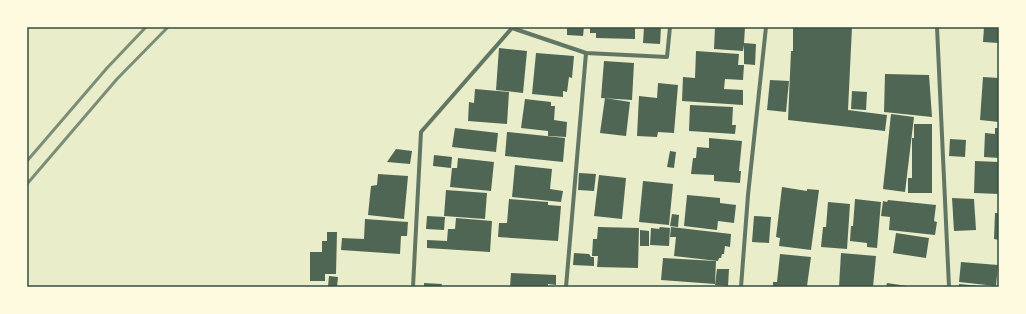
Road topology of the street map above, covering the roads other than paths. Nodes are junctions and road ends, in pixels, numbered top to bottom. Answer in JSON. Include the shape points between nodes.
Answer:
{"nodes":[{"id":1,"x":670,"y":27,"type":"edge"},
{"id":2,"x":766,"y":27,"type":"edge"},
{"id":3,"x":937,"y":27,"type":"edge"},
{"id":4,"x":586,"y":54,"type":"junction"},
{"id":5,"x":413,"y":287,"type":"edge"},
{"id":6,"x":566,"y":287,"type":"edge"},
{"id":7,"x":741,"y":287,"type":"edge"},
{"id":8,"x":949,"y":287,"type":"edge"}],
"edges":[{"from":1,"to":4,"type":"street","via":[[667,57]]},
{"from":2,"to":7,"type":"street"},
{"from":3,"to":8,"type":"street"},
{"from":4,"to":5,"type":"street","via":[[512,28],[421,132]]},
{"from":4,"to":6,"type":"street"}]}
